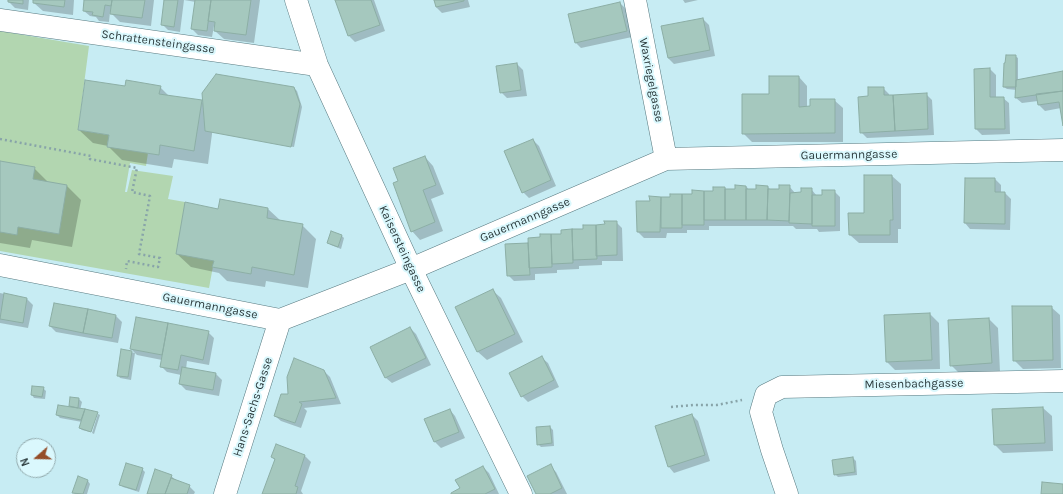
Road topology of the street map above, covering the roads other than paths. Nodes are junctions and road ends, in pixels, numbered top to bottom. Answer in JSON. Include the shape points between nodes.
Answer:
{"nodes":[{"id":1,"x":296,"y":0,"type":"edge"},
{"id":2,"x":635,"y":0,"type":"edge"},
{"id":3,"x":0,"y":20,"type":"edge"},
{"id":4,"x":317,"y":65,"type":"junction"},
{"id":5,"x":1063,"y":150,"type":"edge"},
{"id":6,"x":666,"y":159,"type":"junction"},
{"id":7,"x":0,"y":265,"type":"edge"},
{"id":8,"x":411,"y":269,"type":"junction"},
{"id":9,"x":280,"y":320,"type":"junction"},
{"id":10,"x":1063,"y":381,"type":"edge"},
{"id":11,"x":225,"y":494,"type":"edge"},
{"id":12,"x":520,"y":494,"type":"edge"},
{"id":13,"x":787,"y":494,"type":"edge"}],
"edges":[{"from":1,"to":4,"type":"street","name":"Kaisersteingasse"},
{"from":2,"to":6,"type":"street","name":"Waxriegelgasse"},
{"from":3,"to":4,"type":"street","name":"Schrattensteingasse"},
{"from":4,"to":8,"type":"street","name":"Kaisersteingasse"},
{"from":5,"to":6,"type":"street","name":"Gauermanngasse"},
{"from":6,"to":8,"type":"street","name":"Gauermanngasse"},
{"from":7,"to":9,"type":"street","name":"Gauermanngasse"},
{"from":8,"to":9,"type":"street","name":"Gauermanngasse"},
{"from":8,"to":12,"type":"street","name":"Kaisersteingasse"},
{"from":9,"to":11,"type":"street","name":"Hans-Sachs-Gasse"},
{"from":10,"to":13,"type":"street","name":"Miesenbachgasse","via":[[782,387],[766,395],[761,412]]}]}
